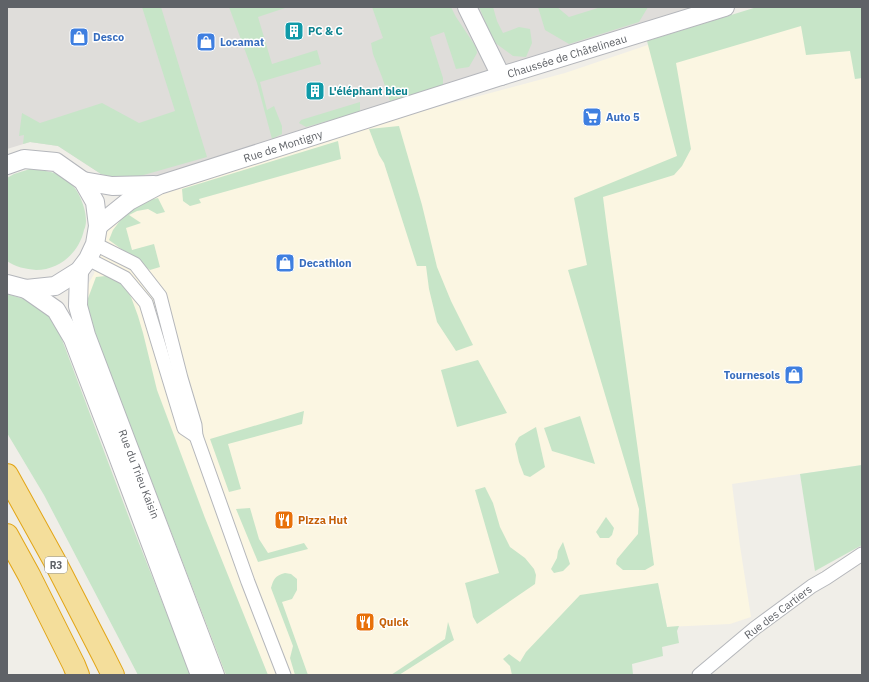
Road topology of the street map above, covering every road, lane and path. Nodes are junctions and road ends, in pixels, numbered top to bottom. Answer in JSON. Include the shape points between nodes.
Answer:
{"nodes":[{"id":1,"x":467,"y":7,"type":"edge"},
{"id":2,"x":725,"y":7,"type":"edge"},
{"id":3,"x":501,"y":76,"type":"junction"},
{"id":4,"x":408,"y":106,"type":"joint"},
{"id":5,"x":7,"y":165,"type":"edge"},
{"id":6,"x":83,"y":181,"type":"junction"},
{"id":7,"x":158,"y":185,"type":"junction"},
{"id":8,"x":98,"y":226,"type":"junction"},
{"id":9,"x":87,"y":258,"type":"junction"},
{"id":10,"x":7,"y":284,"type":"edge"},
{"id":11,"x":26,"y":290,"type":"junction"},
{"id":12,"x":7,"y":475,"type":"edge"},
{"id":13,"x":7,"y":535,"type":"edge"},
{"id":14,"x":862,"y":554,"type":"edge"},
{"id":15,"x":78,"y":675,"type":"edge"},
{"id":16,"x":113,"y":675,"type":"edge"},
{"id":17,"x":200,"y":675,"type":"edge"},
{"id":18,"x":215,"y":675,"type":"edge"},
{"id":19,"x":284,"y":675,"type":"edge"},
{"id":20,"x":699,"y":675,"type":"edge"}],
"edges":[{"from":1,"to":3,"type":"main road"},
{"from":2,"to":3,"type":"main road","name":"Chaussée de Châtelineau"},
{"from":3,"to":4,"type":"main road","name":"Chaussée de Châtelineau"},
{"from":4,"to":7,"type":"main road","name":"Rue de Montigny"},
{"from":5,"to":6,"type":"main road","via":[[24,158],[56,162]]},
{"from":6,"to":7,"type":"main road","via":[[112,186]]},
{"from":6,"to":8,"type":"main road","name":"Rue du Trieu Kaisin","via":[[95,202]]},
{"from":7,"to":8,"type":"main road","via":[[129,201]]},
{"from":8,"to":9,"type":"main road","name":"Rue du Trieu Kaisin"},
{"from":9,"to":11,"type":"main road","via":[[55,286]]},
{"from":9,"to":18,"type":"main road","name":"Rue du Trieu Kaisin","via":[[78,306],[86,335]]},
{"from":9,"to":19,"type":"street","via":[[125,278],[146,303],[184,428],[196,436]]},
{"from":10,"to":11,"type":"main road"},
{"from":11,"to":17,"type":"main road","name":"Rue du Trieu Kaisin","via":[[56,310],[73,339]]},
{"from":12,"to":16,"type":"highway","number":"R3"},
{"from":13,"to":15,"type":"highway","number":"R3","via":[[30,575]]},
{"from":14,"to":20,"type":"street","name":"Rue des Cartiers","via":[[812,586],[755,628]]}]}
